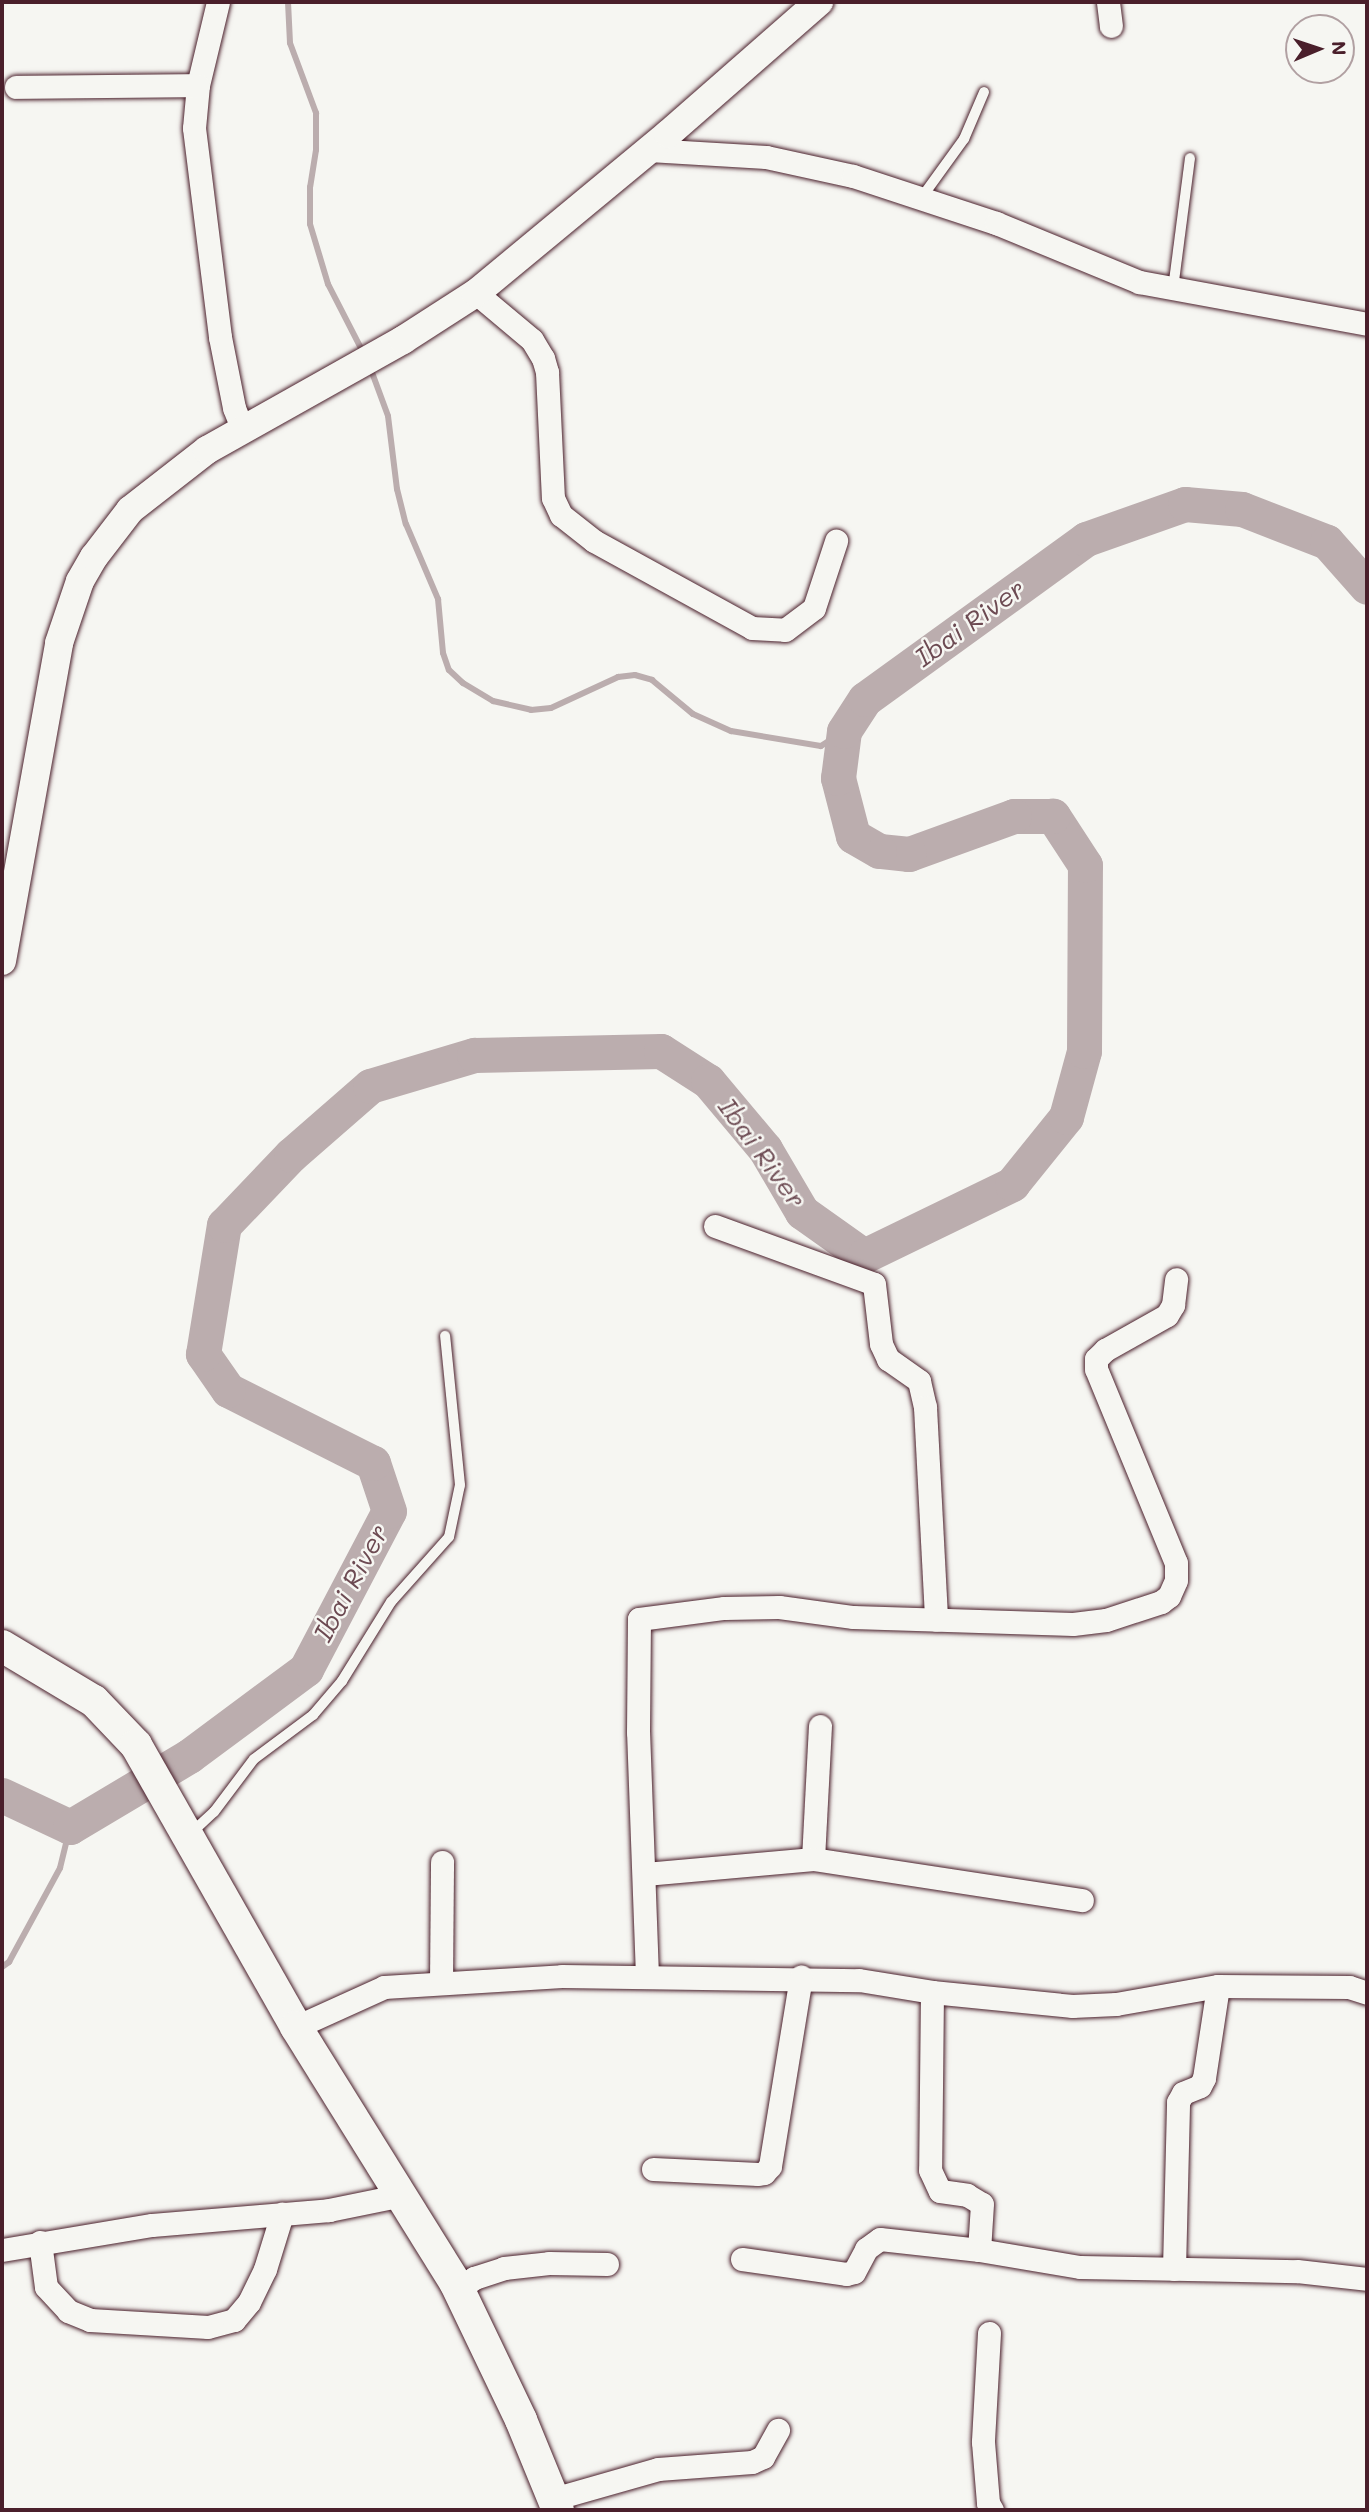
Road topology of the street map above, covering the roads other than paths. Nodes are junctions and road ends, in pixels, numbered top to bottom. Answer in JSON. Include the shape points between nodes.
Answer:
{"nodes":[{"id":1,"x":218,"y":2,"type":"edge"},
{"id":2,"x":819,"y":2,"type":"edge"},
{"id":3,"x":1108,"y":2,"type":"edge"},
{"id":4,"x":1111,"y":26,"type":"dead end"},
{"id":5,"x":198,"y":85,"type":"junction"},
{"id":6,"x":16,"y":87,"type":"dead end"},
{"id":7,"x":984,"y":92,"type":"dead end"},
{"id":8,"x":649,"y":150,"type":"junction"},
{"id":9,"x":1190,"y":158,"type":"dead end"},
{"id":10,"x":922,"y":197,"type":"junction"},
{"id":11,"x":1173,"y":289,"type":"junction"},
{"id":12,"x":475,"y":293,"type":"junction"},
{"id":13,"x":1367,"y":324,"type":"edge"},
{"id":14,"x":243,"y":430,"type":"junction"},
{"id":15,"x":836,"y":541,"type":"dead end"},
{"id":16,"x":10,"y":868,"type":"edge"},
{"id":17,"x":2,"y":961,"type":"edge"},
{"id":18,"x":715,"y":1226,"type":"dead end"},
{"id":19,"x":1176,"y":1279,"type":"dead end"},
{"id":20,"x":445,"y":1336,"type":"dead end"},
{"id":21,"x":936,"y":1620,"type":"junction"},
{"id":22,"x":2,"y":1646,"type":"edge"},
{"id":23,"x":820,"y":1726,"type":"dead end"},
{"id":24,"x":187,"y":1837,"type":"junction"},
{"id":25,"x":813,"y":1859,"type":"junction"},
{"id":26,"x":442,"y":1862,"type":"dead end"},
{"id":27,"x":645,"y":1874,"type":"junction"},
{"id":28,"x":1082,"y":1900,"type":"dead end"},
{"id":29,"x":647,"y":1976,"type":"junction"},
{"id":30,"x":801,"y":1978,"type":"junction"},
{"id":31,"x":442,"y":1982,"type":"junction"},
{"id":32,"x":1218,"y":1986,"type":"junction"},
{"id":33,"x":933,"y":1992,"type":"junction"},
{"id":34,"x":1367,"y":1993,"type":"edge"},
{"id":35,"x":296,"y":2027,"type":"junction"},
{"id":36,"x":653,"y":2169,"type":"dead end"},
{"id":37,"x":403,"y":2195,"type":"junction"},
{"id":38,"x":282,"y":2214,"type":"junction"},
{"id":39,"x":40,"y":2242,"type":"junction"},
{"id":40,"x":2,"y":2250,"type":"edge"},
{"id":41,"x":979,"y":2250,"type":"junction"},
{"id":42,"x":742,"y":2259,"type":"dead end"},
{"id":43,"x":607,"y":2264,"type":"dead end"},
{"id":44,"x":1174,"y":2269,"type":"junction"},
{"id":45,"x":1367,"y":2279,"type":"edge"},
{"id":46,"x":459,"y":2289,"type":"junction"},
{"id":47,"x":989,"y":2333,"type":"dead end"},
{"id":48,"x":778,"y":2430,"type":"dead end"},
{"id":49,"x":555,"y":2505,"type":"edge"},
{"id":50,"x":992,"y":2510,"type":"edge"}],
"edges":[{"from":1,"to":5,"type":"street"},
{"from":2,"to":8,"type":"street"},
{"from":3,"to":4,"type":"street"},
{"from":5,"to":6,"type":"street"},
{"from":5,"to":14,"type":"street","via":[[194,128],[201,206],[224,363]]},
{"from":7,"to":10,"type":"lane","via":[[964,139]]},
{"from":8,"to":10,"type":"street","via":[[766,157]]},
{"from":8,"to":12,"type":"street"},
{"from":9,"to":11,"type":"lane"},
{"from":10,"to":11,"type":"street","via":[[1104,270]]},
{"from":11,"to":13,"type":"street"},
{"from":12,"to":14,"type":"street"},
{"from":12,"to":15,"type":"street","via":[[532,340],[543,358],[556,509],[604,548],[752,628],[785,630],[814,608]]},
{"from":14,"to":16,"type":"street","via":[[207,450],[148,494],[114,529],[80,581],[52,674]]},
{"from":16,"to":17,"type":"street"},
{"from":18,"to":21,"type":"street","via":[[874,1284],[881,1344],[888,1359],[919,1381],[925,1407]]},
{"from":19,"to":21,"type":"street","via":[[1167,1315],[1096,1359],[1096,1369],[1176,1563],[1169,1596],[1128,1614],[1073,1624]]},
{"from":20,"to":24,"type":"lane","via":[[460,1485],[449,1537],[391,1602],[342,1681],[313,1715],[254,1759],[214,1812]]},
{"from":21,"to":27,"type":"street","via":[[779,1608],[724,1608],[639,1619],[638,1732]]},
{"from":22,"to":24,"type":"main road","via":[[94,1701],[136,1745]]},
{"from":23,"to":25,"type":"street"},
{"from":24,"to":35,"type":"main road"},
{"from":25,"to":27,"type":"street"},
{"from":25,"to":28,"type":"street"},
{"from":26,"to":31,"type":"street"},
{"from":27,"to":29,"type":"street"},
{"from":29,"to":30,"type":"street"},
{"from":29,"to":31,"type":"street"},
{"from":30,"to":33,"type":"street","via":[[859,1980]]},
{"from":30,"to":36,"type":"street","via":[[770,2166],[758,2174]]},
{"from":31,"to":35,"type":"street","via":[[383,1987]]},
{"from":32,"to":33,"type":"street","via":[[1116,2004],[1072,2006]]},
{"from":32,"to":34,"type":"street","via":[[1349,1987]]},
{"from":32,"to":44,"type":"street","via":[[1204,2078],[1178,2102]]},
{"from":33,"to":41,"type":"street","via":[[930,2171],[940,2191],[967,2195],[982,2204]]},
{"from":35,"to":37,"type":"main road"},
{"from":37,"to":38,"type":"street"},
{"from":37,"to":46,"type":"main road"},
{"from":38,"to":39,"type":"street","via":[[152,2225]]},
{"from":38,"to":39,"type":"street","via":[[265,2269],[248,2302],[234,2320],[208,2327],[90,2320],[68,2311],[46,2287]]},
{"from":39,"to":40,"type":"street"},
{"from":41,"to":42,"type":"street","via":[[880,2239],[866,2249],[854,2272],[846,2274]]},
{"from":41,"to":44,"type":"street","via":[[1080,2267]]},
{"from":43,"to":46,"type":"street","via":[[504,2268],[474,2278]]},
{"from":44,"to":45,"type":"street","via":[[1297,2271]]},
{"from":46,"to":49,"type":"main road"},
{"from":47,"to":50,"type":"street","via":[[983,2442]]},
{"from":48,"to":49,"type":"street","via":[[763,2457],[752,2462],[658,2469]]}]}
